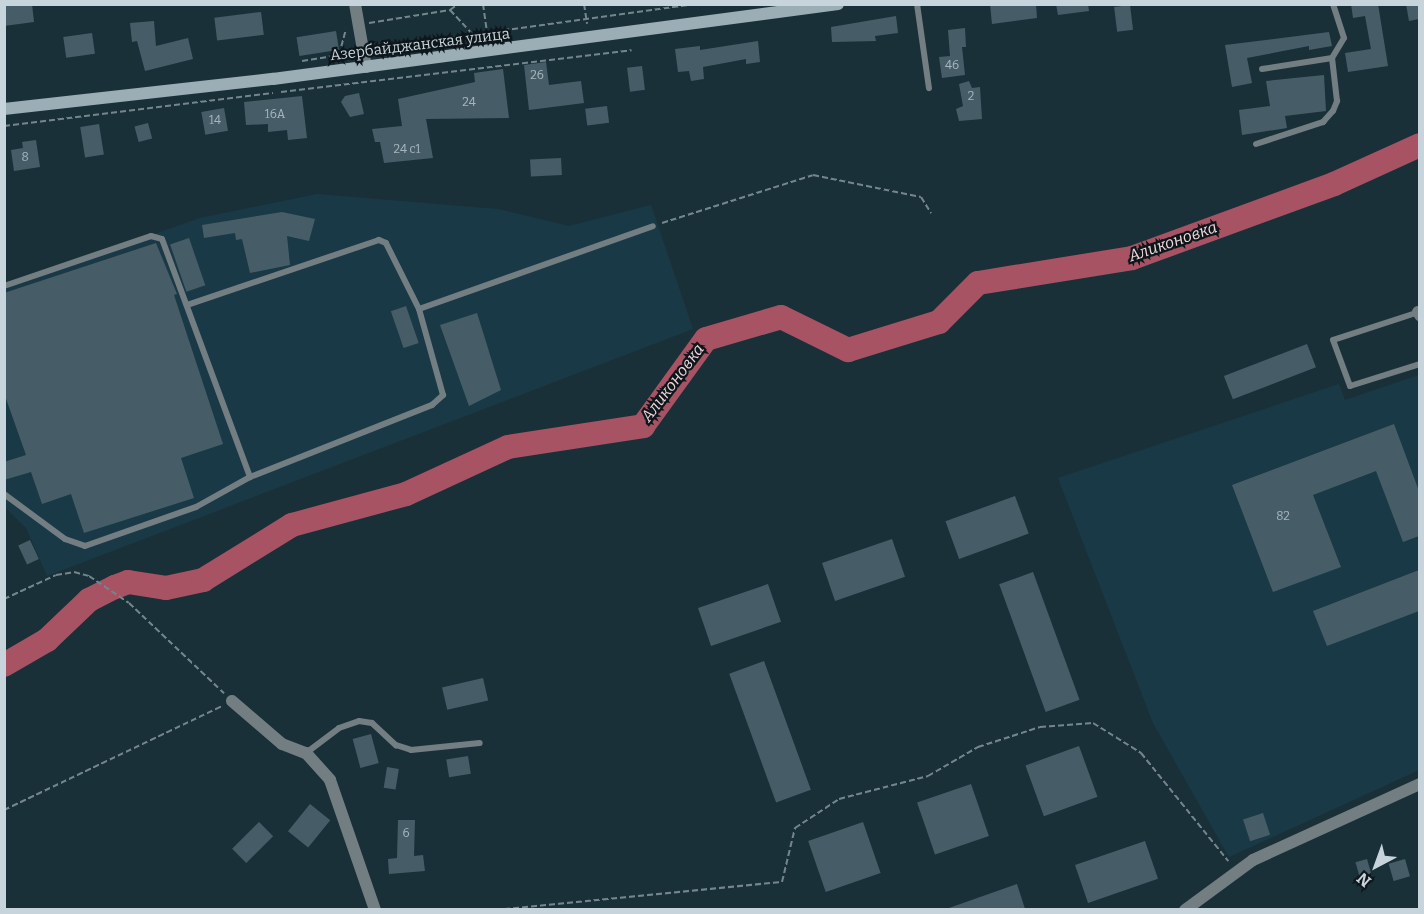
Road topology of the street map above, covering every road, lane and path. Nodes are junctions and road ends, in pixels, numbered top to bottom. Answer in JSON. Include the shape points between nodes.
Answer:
{"nodes":[{"id":1,"x":355,"y":4,"type":"edge"},
{"id":2,"x":458,"y":4,"type":"edge"},
{"id":3,"x":483,"y":4,"type":"edge"},
{"id":4,"x":584,"y":4,"type":"edge"},
{"id":5,"x":697,"y":4,"type":"edge"},
{"id":6,"x":838,"y":4,"type":"edge"},
{"id":7,"x":917,"y":4,"type":"edge"},
{"id":8,"x":1334,"y":4,"type":"edge"},
{"id":9,"x":450,"y":10,"type":"junction"},
{"id":10,"x":586,"y":19,"type":"junction"},
{"id":11,"x":358,"y":24,"type":"junction"},
{"id":12,"x":487,"y":32,"type":"junction"},
{"id":13,"x":472,"y":34,"type":"junction"},
{"id":14,"x":396,"y":45,"type":"dead end"},
{"id":15,"x":631,"y":50,"type":"dead end"},
{"id":16,"x":1332,"y":58,"type":"junction"},
{"id":17,"x":302,"y":61,"type":"dead end"},
{"id":18,"x":366,"y":67,"type":"junction"},
{"id":19,"x":1262,"y":69,"type":"dead end"},
{"id":20,"x":929,"y":88,"type":"dead end"},
{"id":21,"x":4,"y":110,"type":"edge"},
{"id":22,"x":4,"y":126,"type":"edge"},
{"id":23,"x":1256,"y":144,"type":"dead end"},
{"id":24,"x":931,"y":213,"type":"dead end"},
{"id":25,"x":653,"y":226,"type":"joint"},
{"id":26,"x":4,"y":286,"type":"edge"},
{"id":27,"x":187,"y":305,"type":"junction"},
{"id":28,"x":419,"y":309,"type":"junction"},
{"id":29,"x":1419,"y":313,"type":"edge"},
{"id":30,"x":1419,"y":364,"type":"edge"},
{"id":31,"x":250,"y":477,"type":"junction"},
{"id":32,"x":4,"y":494,"type":"edge"},
{"id":33,"x":4,"y":599,"type":"edge"},
{"id":34,"x":232,"y":701,"type":"junction"},
{"id":35,"x":480,"y":743,"type":"dead end"},
{"id":36,"x":306,"y":753,"type":"junction"},
{"id":37,"x":1419,"y":784,"type":"edge"},
{"id":38,"x":4,"y":810,"type":"edge"},
{"id":39,"x":1253,"y":860,"type":"junction"},
{"id":40,"x":375,"y":909,"type":"edge"},
{"id":41,"x":495,"y":909,"type":"edge"},
{"id":42,"x":1185,"y":909,"type":"edge"}],
"edges":[{"from":1,"to":11,"type":"street"},
{"from":2,"to":9,"type":"path"},
{"from":3,"to":12,"type":"path"},
{"from":4,"to":10,"type":"path"},
{"from":5,"to":10,"type":"path"},
{"from":6,"to":18,"type":"main road","name":"Азербайджанская улица"},
{"from":7,"to":20,"type":"lane"},
{"from":8,"to":16,"type":"lane","via":[[1344,38]]},
{"from":9,"to":11,"type":"path"},
{"from":9,"to":13,"type":"path"},
{"from":10,"to":12,"type":"path"},
{"from":11,"to":17,"type":"path","via":[[348,26],[339,55]]},
{"from":11,"to":18,"type":"street"},
{"from":12,"to":13,"type":"path"},
{"from":13,"to":14,"type":"path"},
{"from":15,"to":22,"type":"path"},
{"from":16,"to":19,"type":"lane"},
{"from":16,"to":23,"type":"lane","via":[[1337,101],[1333,111],[1323,122]]},
{"from":18,"to":21,"type":"main road","name":"Азербайджанская улица"},
{"from":24,"to":25,"type":"path","via":[[921,197],[813,175]]},
{"from":25,"to":28,"type":"lane"},
{"from":26,"to":27,"type":"lane","via":[[158,236],[165,243]]},
{"from":27,"to":28,"type":"lane","via":[[379,240],[392,249]]},
{"from":27,"to":31,"type":"lane"},
{"from":28,"to":31,"type":"lane","via":[[444,390],[439,401]]},
{"from":29,"to":30,"type":"lane","via":[[1333,340],[1350,386]]},
{"from":31,"to":32,"type":"lane","via":[[196,507],[85,546],[65,539]]},
{"from":33,"to":34,"type":"path","via":[[56,575],[74,572],[88,576],[129,603]]},
{"from":34,"to":36,"type":"street","via":[[282,744]]},
{"from":34,"to":38,"type":"path"},
{"from":35,"to":36,"type":"lane","via":[[411,750],[396,745],[372,723],[358,721],[332,733]]},
{"from":36,"to":40,"type":"street","via":[[330,780],[343,808]]},
{"from":37,"to":39,"type":"street"},
{"from":39,"to":41,"type":"path","via":[[1228,861],[1219,854],[1141,753],[1093,723],[1040,727],[978,747],[928,776],[838,799],[795,828],[782,882]]},
{"from":39,"to":42,"type":"street"}]}
